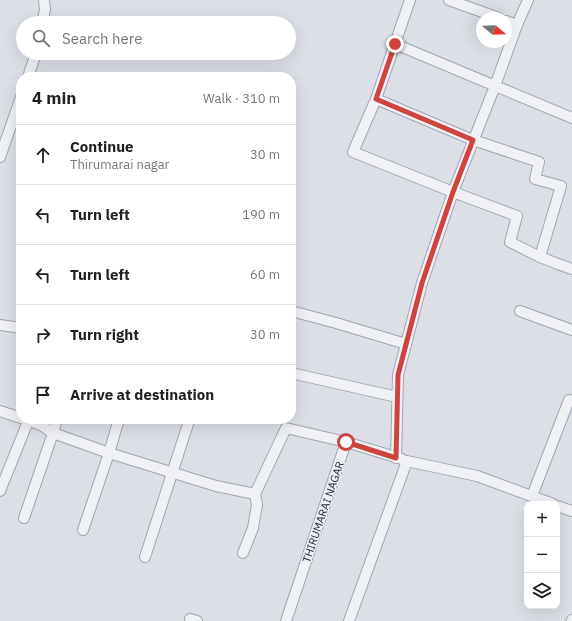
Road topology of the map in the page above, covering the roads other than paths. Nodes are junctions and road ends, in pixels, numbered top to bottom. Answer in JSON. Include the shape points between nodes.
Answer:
{"nodes":[{"id":1,"x":44,"y":0,"type":"edge"},
{"id":2,"x":410,"y":0,"type":"edge"},
{"id":3,"x":449,"y":0,"type":"edge"},
{"id":4,"x":528,"y":0,"type":"edge"},
{"id":5,"x":482,"y":12,"type":"edge"},
{"id":6,"x":43,"y":16,"type":"edge"},
{"id":7,"x":512,"y":23,"type":"edge"},
{"id":8,"x":517,"y":25,"type":"junction"},
{"id":9,"x":395,"y":44,"type":"junction"},
{"id":10,"x":34,"y":60,"type":"edge"},
{"id":11,"x":30,"y":72,"type":"edge"},
{"id":12,"x":495,"y":86,"type":"junction"},
{"id":13,"x":376,"y":99,"type":"junction"},
{"id":14,"x":16,"y":111,"type":"edge"},
{"id":15,"x":572,"y":118,"type":"edge"},
{"id":16,"x":473,"y":140,"type":"junction"},
{"id":17,"x":0,"y":157,"type":"edge"},
{"id":18,"x":453,"y":192,"type":"junction"},
{"id":19,"x":540,"y":256,"type":"junction"},
{"id":20,"x":572,"y":269,"type":"edge"},
{"id":21,"x":520,"y":311,"type":"dead end"},
{"id":22,"x":296,"y":312,"type":"edge"},
{"id":23,"x":0,"y":325,"type":"edge"},
{"id":24,"x":16,"y":327,"type":"edge"},
{"id":25,"x":572,"y":330,"type":"edge"},
{"id":26,"x":406,"y":344,"type":"junction"},
{"id":27,"x":296,"y":374,"type":"edge"},
{"id":28,"x":397,"y":397,"type":"junction"},
{"id":29,"x":572,"y":401,"type":"edge"},
{"id":30,"x":0,"y":411,"type":"edge"},
{"id":31,"x":16,"y":416,"type":"edge"},
{"id":32,"x":23,"y":424,"type":"edge"},
{"id":33,"x":38,"y":424,"type":"edge"},
{"id":34,"x":56,"y":424,"type":"edge"},
{"id":35,"x":117,"y":424,"type":"edge"},
{"id":36,"x":187,"y":424,"type":"edge"},
{"id":37,"x":53,"y":433,"type":"junction"},
{"id":38,"x":346,"y":442,"type":"junction"},
{"id":39,"x":109,"y":452,"type":"junction"},
{"id":40,"x":396,"y":458,"type":"junction"},
{"id":41,"x":407,"y":461,"type":"junction"},
{"id":42,"x":172,"y":472,"type":"junction"},
{"id":43,"x":0,"y":491,"type":"edge"},
{"id":44,"x":255,"y":494,"type":"junction"},
{"id":45,"x":532,"y":496,"type":"junction"},
{"id":46,"x":545,"y":501,"type":"edge"},
{"id":47,"x":560,"y":507,"type":"edge"},
{"id":48,"x":572,"y":511,"type":"edge"},
{"id":49,"x":24,"y":518,"type":"dead end"},
{"id":50,"x":84,"y":530,"type":"dead end"},
{"id":51,"x":244,"y":553,"type":"dead end"},
{"id":52,"x":145,"y":557,"type":"dead end"},
{"id":53,"x":286,"y":621,"type":"edge"},
{"id":54,"x":349,"y":621,"type":"edge"}],
"edges":[{"from":1,"to":6,"type":"street"},
{"from":2,"to":9,"type":"street"},
{"from":3,"to":5,"type":"street"},
{"from":4,"to":8,"type":"street"},
{"from":7,"to":8,"type":"street"},
{"from":8,"to":12,"type":"street"},
{"from":9,"to":12,"type":"street"},
{"from":9,"to":13,"type":"street"},
{"from":10,"to":11,"type":"street"},
{"from":12,"to":15,"type":"street"},
{"from":12,"to":16,"type":"street"},
{"from":13,"to":16,"type":"street"},
{"from":13,"to":18,"type":"street","via":[[353,152]]},
{"from":14,"to":17,"type":"street"},
{"from":16,"to":18,"type":"street"},
{"from":16,"to":19,"type":"street","via":[[539,162],[536,179],[561,186]]},
{"from":18,"to":19,"type":"street","via":[[518,216],[510,242]]},
{"from":18,"to":26,"type":"street","via":[[422,283]]},
{"from":19,"to":20,"type":"street"},
{"from":21,"to":25,"type":"street"},
{"from":22,"to":26,"type":"street"},
{"from":23,"to":24,"type":"street"},
{"from":26,"to":28,"type":"street","via":[[398,375]]},
{"from":27,"to":28,"type":"street"},
{"from":28,"to":40,"type":"street"},
{"from":29,"to":45,"type":"street","via":[[569,400]]},
{"from":30,"to":31,"type":"street"},
{"from":32,"to":43,"type":"street"},
{"from":33,"to":37,"type":"street"},
{"from":34,"to":37,"type":"street"},
{"from":35,"to":39,"type":"street"},
{"from":36,"to":42,"type":"street"},
{"from":37,"to":39,"type":"street"},
{"from":37,"to":49,"type":"street"},
{"from":38,"to":40,"type":"street"},
{"from":38,"to":44,"type":"street","via":[[286,428]]},
{"from":38,"to":53,"type":"street","name":"THIRUMARAI NAGAR"},
{"from":39,"to":42,"type":"street"},
{"from":39,"to":50,"type":"street"},
{"from":40,"to":41,"type":"street"},
{"from":41,"to":45,"type":"street","via":[[477,476]]},
{"from":41,"to":54,"type":"street"},
{"from":42,"to":44,"type":"street","via":[[216,486]]},
{"from":42,"to":52,"type":"street"},
{"from":44,"to":51,"type":"street","via":[[257,504],[253,528]]},
{"from":45,"to":46,"type":"street"},
{"from":47,"to":48,"type":"street"}]}
